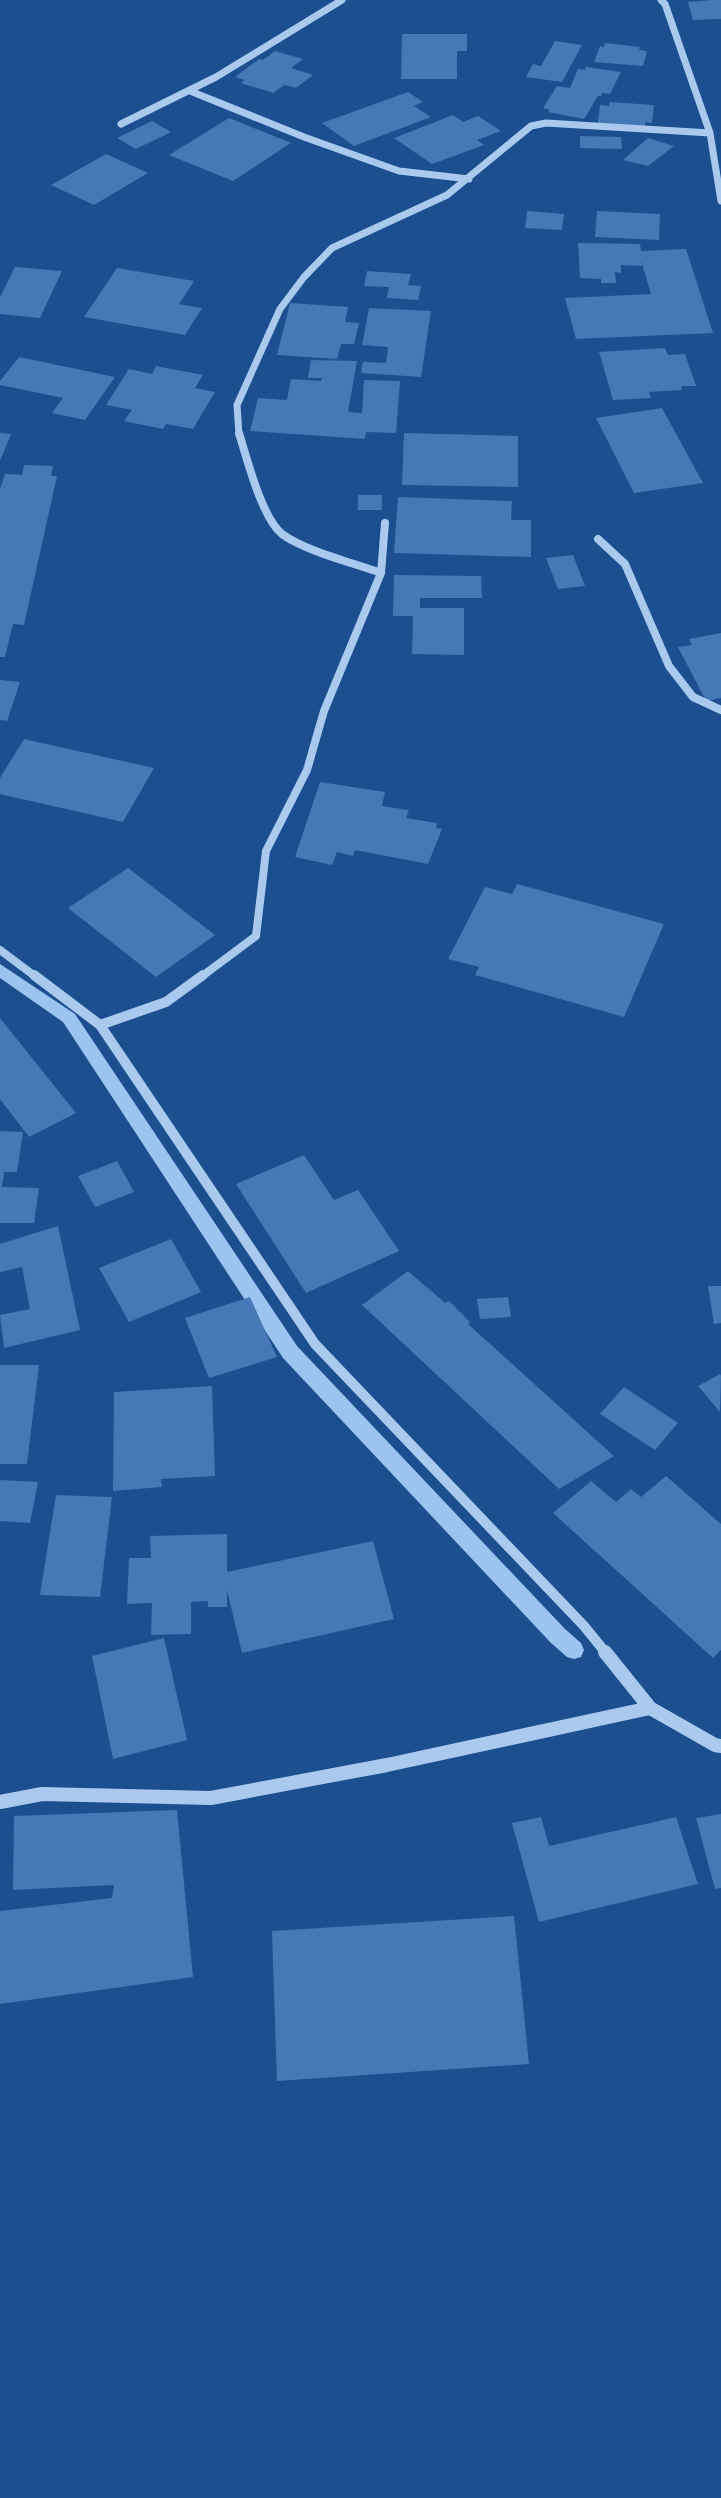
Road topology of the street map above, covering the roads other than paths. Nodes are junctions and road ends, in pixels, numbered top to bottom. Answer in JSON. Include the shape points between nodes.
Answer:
{"nodes":[{"id":1,"x":342,"y":0,"type":"edge"},
{"id":2,"x":661,"y":0,"type":"edge"},
{"id":3,"x":190,"y":91,"type":"junction"},
{"id":4,"x":121,"y":124,"type":"dead end"},
{"id":5,"x":710,"y":133,"type":"junction"},
{"id":6,"x":468,"y":179,"type":"junction"},
{"id":7,"x":721,"y":201,"type":"edge"},
{"id":8,"x":385,"y":523,"type":"dead end"},
{"id":9,"x":598,"y":539,"type":"dead end"},
{"id":10,"x":381,"y":573,"type":"junction"},
{"id":11,"x":721,"y":710,"type":"edge"},
{"id":12,"x":0,"y":950,"type":"edge"},
{"id":13,"x":100,"y":1025,"type":"junction"},
{"id":14,"x":650,"y":1708,"type":"junction"},
{"id":15,"x":721,"y":1746,"type":"edge"},
{"id":16,"x":0,"y":1802,"type":"edge"}],
"edges":[{"from":1,"to":3,"type":"street"},
{"from":2,"to":5,"type":"street"},
{"from":3,"to":4,"type":"street"},
{"from":3,"to":6,"type":"street","via":[[399,171]]},
{"from":5,"to":6,"type":"street","via":[[546,123],[522,132]]},
{"from":5,"to":7,"type":"street"},
{"from":6,"to":10,"type":"street","via":[[433,203],[332,248],[280,309],[237,405],[237,428],[261,501],[281,533]]},
{"from":8,"to":10,"type":"street"},
{"from":9,"to":11,"type":"street","via":[[625,564],[669,666],[693,697]]},
{"from":10,"to":13,"type":"street","via":[[324,711],[307,770],[266,851],[256,936],[166,1002]]},
{"from":12,"to":13,"type":"street"},
{"from":13,"to":14,"type":"street","via":[[315,1344],[584,1626]]},
{"from":14,"to":15,"type":"street"},
{"from":14,"to":16,"type":"street","via":[[387,1765],[211,1798],[42,1794]]}]}
